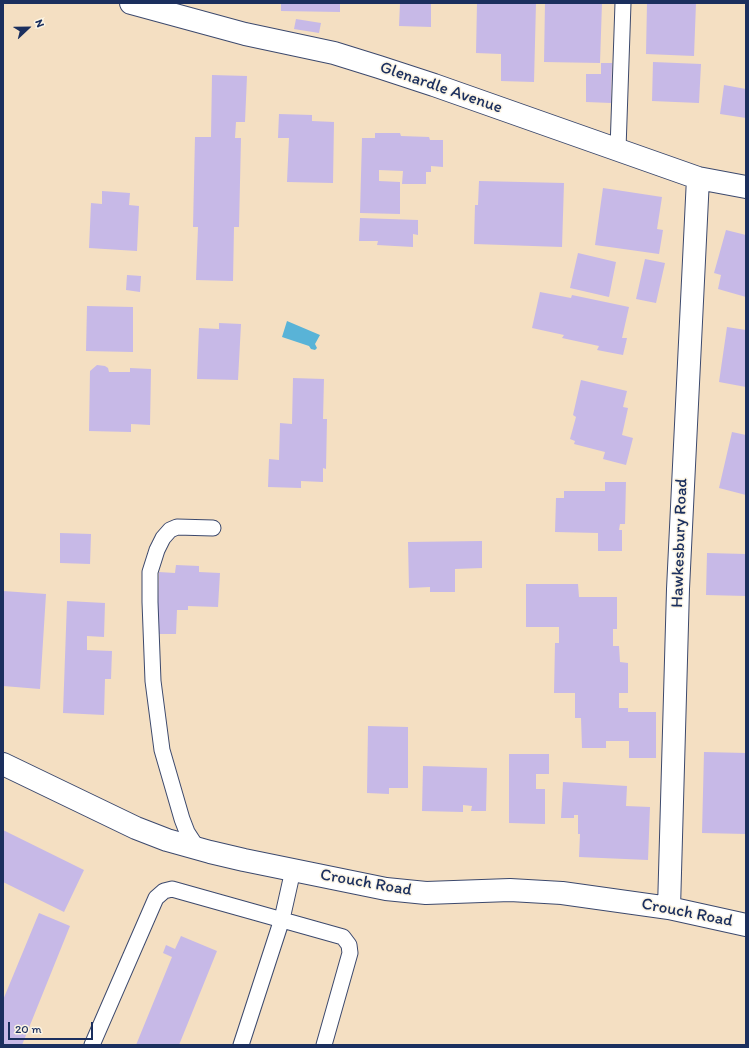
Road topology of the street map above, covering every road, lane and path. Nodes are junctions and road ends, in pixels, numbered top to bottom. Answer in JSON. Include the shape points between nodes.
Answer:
{"nodes":[{"id":1,"x":131,"y":3,"type":"edge"},
{"id":2,"x":623,"y":3,"type":"edge"},
{"id":3,"x":618,"y":149,"type":"junction"},
{"id":4,"x":698,"y":178,"type":"junction"},
{"id":5,"x":746,"y":187,"type":"edge"},
{"id":6,"x":212,"y":528,"type":"dead end"},
{"id":7,"x":3,"y":764,"type":"edge"},
{"id":8,"x":198,"y":848,"type":"junction"},
{"id":9,"x":293,"y":870,"type":"junction"},
{"id":10,"x":669,"y":908,"type":"junction"},
{"id":11,"x":282,"y":919,"type":"junction"},
{"id":12,"x":746,"y":925,"type":"edge"},
{"id":13,"x":92,"y":1045,"type":"edge"},
{"id":14,"x":241,"y":1045,"type":"edge"},
{"id":15,"x":324,"y":1045,"type":"edge"}],
"edges":[{"from":1,"to":3,"type":"street","name":"Glenardle Avenue","via":[[379,66]]},
{"from":2,"to":3,"type":"lane"},
{"from":3,"to":4,"type":"street","name":"Glenardle Avenue"},
{"from":4,"to":5,"type":"street","name":"Glenardle Avenue"},
{"from":4,"to":10,"type":"street","name":"Hawkesbury Road","via":[[678,581]]},
{"from":6,"to":8,"type":"lane","via":[[177,527],[170,530],[157,550],[150,572],[153,681],[162,750],[182,819]]},
{"from":7,"to":8,"type":"street","name":"Crouch Road","via":[[136,828]]},
{"from":8,"to":9,"type":"street","name":"Crouch Road"},
{"from":9,"to":10,"type":"street","name":"Crouch Road","via":[[392,890],[426,894],[510,890],[562,893]]},
{"from":9,"to":11,"type":"lane"},
{"from":10,"to":12,"type":"street","name":"Crouch Road"},
{"from":11,"to":13,"type":"lane","via":[[172,889],[164,890],[156,898]]},
{"from":11,"to":14,"type":"lane"},
{"from":11,"to":15,"type":"lane","via":[[343,937],[349,945],[350,954]]}]}
